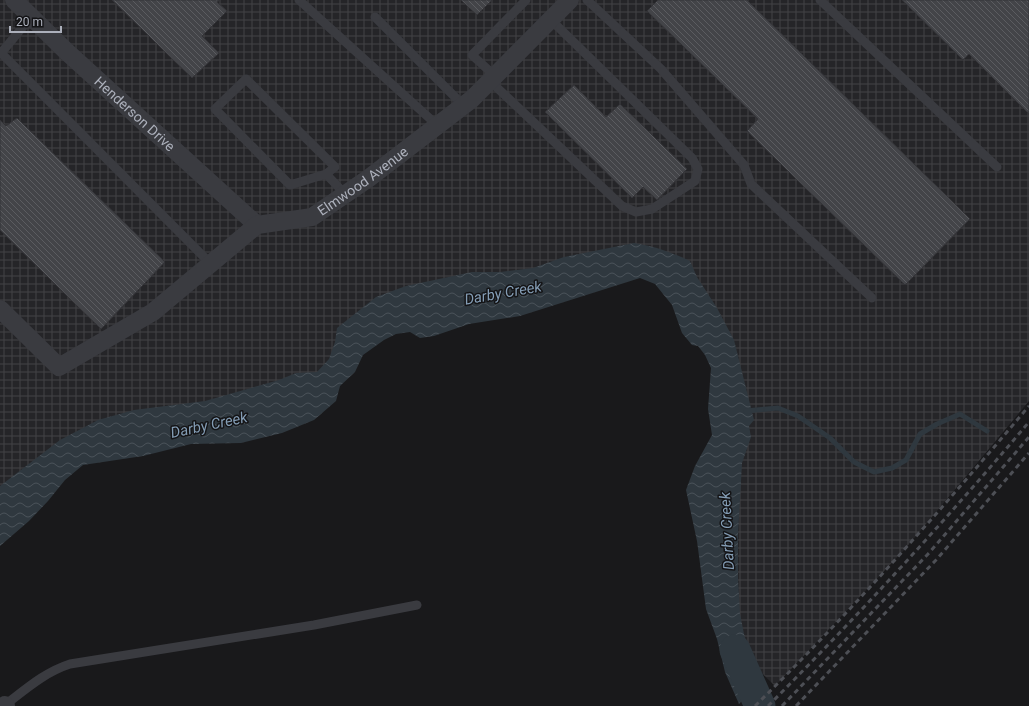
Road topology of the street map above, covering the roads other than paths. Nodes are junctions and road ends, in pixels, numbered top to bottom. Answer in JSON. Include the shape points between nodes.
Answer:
{"nodes":[{"id":1,"x":14,"y":0,"type":"edge"},
{"id":2,"x":299,"y":0,"type":"edge"},
{"id":3,"x":526,"y":0,"type":"edge"},
{"id":4,"x":570,"y":0,"type":"edge"},
{"id":5,"x":587,"y":0,"type":"edge"},
{"id":6,"x":820,"y":0,"type":"edge"},
{"id":7,"x":31,"y":17,"type":"junction"},
{"id":8,"x":375,"y":17,"type":"dead end"},
{"id":9,"x":550,"y":20,"type":"junction"},
{"id":10,"x":492,"y":78,"type":"junction"},
{"id":11,"x":463,"y":105,"type":"junction"},
{"id":12,"x":437,"y":125,"type":"junction"},
{"id":13,"x":997,"y":167,"type":"dead end"},
{"id":14,"x":326,"y":174,"type":"junction"},
{"id":15,"x":345,"y":194,"type":"junction"},
{"id":16,"x":257,"y":225,"type":"junction"},
{"id":17,"x":211,"y":264,"type":"junction"},
{"id":18,"x":872,"y":298,"type":"dead end"},
{"id":19,"x":0,"y":309,"type":"edge"},
{"id":20,"x":417,"y":605,"type":"dead end"},
{"id":21,"x":6,"y":706,"type":"edge"}],
"edges":[{"from":1,"to":7,"type":"street","name":"Henderson Drive"},
{"from":2,"to":12,"type":"lane"},
{"from":3,"to":10,"type":"lane","via":[[472,55]]},
{"from":4,"to":9,"type":"street","name":"Elmwood Avenue"},
{"from":5,"to":18,"type":"lane","via":[[661,69],[744,165],[751,184]]},
{"from":6,"to":13,"type":"lane"},
{"from":7,"to":16,"type":"street","name":"Henderson Drive"},
{"from":7,"to":17,"type":"lane","via":[[1,53]]},
{"from":8,"to":11,"type":"lane"},
{"from":9,"to":10,"type":"street","name":"Elmwood Avenue"},
{"from":9,"to":10,"type":"lane","via":[[692,158],[698,169],[695,181],[652,210],[636,212],[622,206]]},
{"from":10,"to":11,"type":"street","name":"Elmwood Avenue"},
{"from":11,"to":12,"type":"street","name":"Elmwood Avenue"},
{"from":12,"to":15,"type":"street","name":"Elmwood Avenue"},
{"from":14,"to":14,"type":"lane","via":[[335,167],[246,79],[215,109],[290,185]]},
{"from":14,"to":15,"type":"lane"},
{"from":15,"to":16,"type":"street","name":"Elmwood Avenue","via":[[312,217]]},
{"from":16,"to":17,"type":"street"},
{"from":17,"to":19,"type":"street","via":[[153,312],[59,367]]},
{"from":20,"to":21,"type":"lane","via":[[314,625],[70,664],[57,668],[28,687]]}]}
